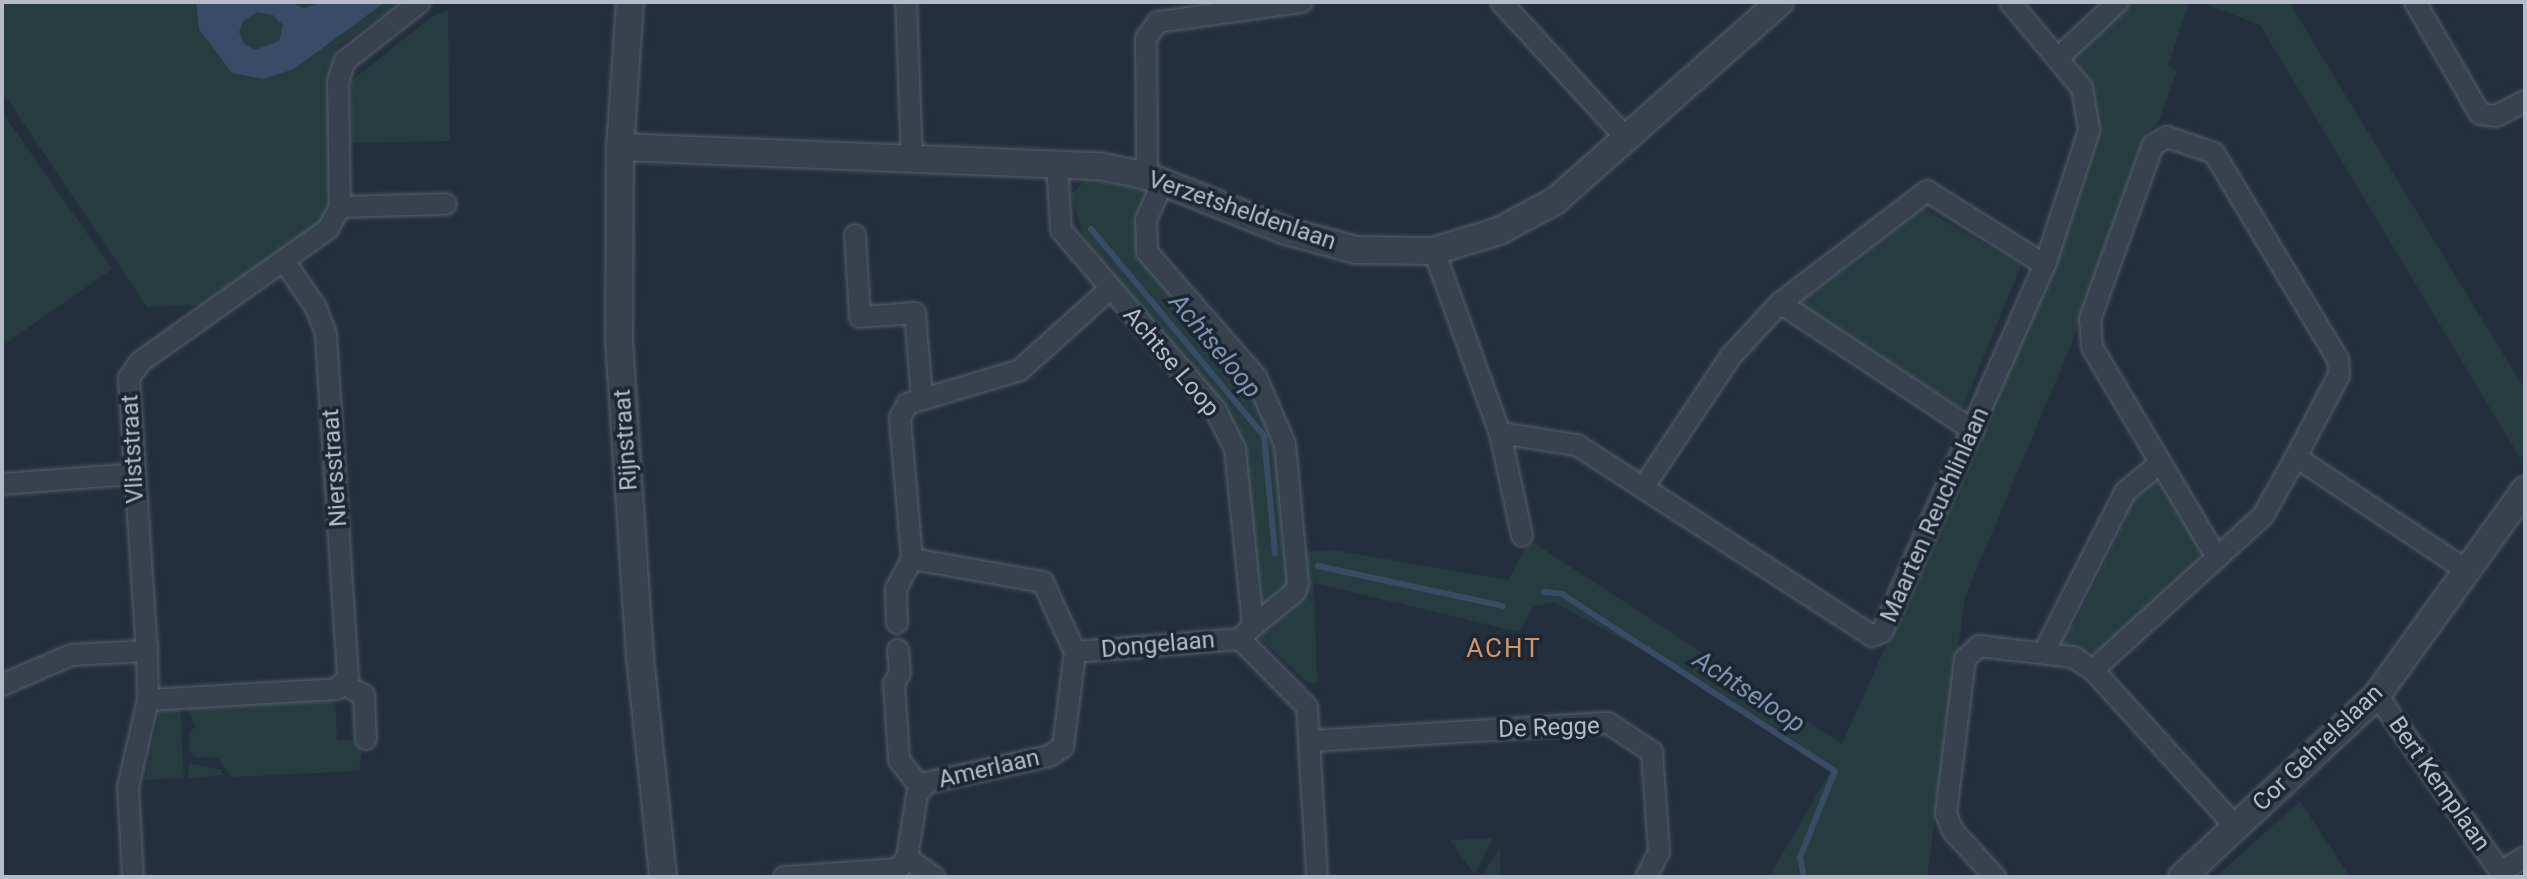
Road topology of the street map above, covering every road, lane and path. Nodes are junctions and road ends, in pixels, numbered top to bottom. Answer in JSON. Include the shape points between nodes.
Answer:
{"nodes":[{"id":1,"x":420,"y":2,"type":"edge"},
{"id":2,"x":630,"y":2,"type":"edge"},
{"id":3,"x":906,"y":2,"type":"edge"},
{"id":4,"x":1302,"y":2,"type":"edge"},
{"id":5,"x":1501,"y":2,"type":"edge"},
{"id":6,"x":1780,"y":2,"type":"edge"},
{"id":7,"x":2010,"y":2,"type":"edge"},
{"id":8,"x":2118,"y":2,"type":"edge"},
{"id":9,"x":2415,"y":2,"type":"edge"},
{"id":10,"x":2060,"y":56,"type":"junction"},
{"id":11,"x":2525,"y":101,"type":"edge"},
{"id":12,"x":1627,"y":139,"type":"junction"},
{"id":13,"x":620,"y":147,"type":"junction"},
{"id":14,"x":912,"y":158,"type":"junction"},
{"id":15,"x":1057,"y":165,"type":"junction"},
{"id":16,"x":1155,"y":179,"type":"junction"},
{"id":17,"x":446,"y":204,"type":"dead end"},
{"id":18,"x":340,"y":207,"type":"junction"},
{"id":19,"x":855,"y":235,"type":"dead end"},
{"id":20,"x":1434,"y":251,"type":"junction"},
{"id":21,"x":284,"y":261,"type":"junction"},
{"id":22,"x":2045,"y":265,"type":"junction"},
{"id":23,"x":1109,"y":290,"type":"junction"},
{"id":24,"x":1780,"y":303,"type":"junction"},
{"id":25,"x":922,"y":399,"type":"junction"},
{"id":26,"x":1974,"y":431,"type":"junction"},
{"id":27,"x":1500,"y":433,"type":"junction"},
{"id":28,"x":2296,"y":457,"type":"junction"},
{"id":29,"x":2159,"y":464,"type":"junction"},
{"id":30,"x":134,"y":474,"type":"junction"},
{"id":31,"x":2,"y":484,"type":"edge"},
{"id":32,"x":1643,"y":488,"type":"junction"},
{"id":33,"x":2525,"y":490,"type":"edge"},
{"id":34,"x":1522,"y":536,"type":"dead end"},
{"id":35,"x":2216,"y":556,"type":"junction"},
{"id":36,"x":912,"y":559,"type":"junction"},
{"id":37,"x":2469,"y":572,"type":"junction"},
{"id":38,"x":897,"y":623,"type":"dead end"},
{"id":39,"x":1246,"y":632,"type":"junction"},
{"id":40,"x":898,"y":650,"type":"dead end"},
{"id":41,"x":147,"y":651,"type":"junction"},
{"id":42,"x":1075,"y":652,"type":"junction"},
{"id":43,"x":2044,"y":652,"type":"junction"},
{"id":44,"x":2093,"y":670,"type":"junction"},
{"id":45,"x":2,"y":685,"type":"edge"},
{"id":46,"x":345,"y":685,"type":"junction"},
{"id":47,"x":2377,"y":695,"type":"junction"},
{"id":48,"x":148,"y":700,"type":"junction"},
{"id":49,"x":366,"y":739,"type":"dead end"},
{"id":50,"x":1311,"y":741,"type":"junction"},
{"id":51,"x":920,"y":787,"type":"junction"},
{"id":52,"x":2236,"y":827,"type":"junction"},
{"id":53,"x":2525,"y":857,"type":"edge"},
{"id":54,"x":907,"y":858,"type":"junction"},
{"id":55,"x":2502,"y":874,"type":"edge"},
{"id":56,"x":133,"y":877,"type":"edge"},
{"id":57,"x":663,"y":877,"type":"edge"},
{"id":58,"x":784,"y":877,"type":"edge"},
{"id":59,"x":934,"y":877,"type":"edge"},
{"id":60,"x":1317,"y":877,"type":"edge"},
{"id":61,"x":1646,"y":877,"type":"edge"},
{"id":62,"x":1995,"y":877,"type":"edge"},
{"id":63,"x":2182,"y":877,"type":"edge"}],
"edges":[{"from":1,"to":18,"type":"street","via":[[345,61],[338,82]]},
{"from":2,"to":13,"type":"street","name":"Rijnstraat"},
{"from":3,"to":14,"type":"street"},
{"from":4,"to":16,"type":"street","via":[[1158,22],[1146,38]]},
{"from":5,"to":12,"type":"street"},
{"from":6,"to":12,"type":"street","name":"Verzetsheldenlaan"},
{"from":7,"to":10,"type":"street","name":"Maarten Reuchlinlaan"},
{"from":8,"to":10,"type":"street"},
{"from":9,"to":11,"type":"street","via":[[2480,114],[2496,116]]},
{"from":10,"to":22,"type":"street","name":"Maarten Reuchlinlaan","via":[[2082,88],[2089,130]]},
{"from":12,"to":20,"type":"street","name":"Verzetsheldenlaan","via":[[1555,201],[1499,231]]},
{"from":13,"to":14,"type":"street","name":"Verzetsheldenlaan"},
{"from":13,"to":57,"type":"street","name":"Rijnstraat","via":[[619,341],[640,657]]},
{"from":14,"to":15,"type":"street","name":"Verzetsheldenlaan"},
{"from":15,"to":16,"type":"street","name":"Verzetsheldenlaan"},
{"from":15,"to":23,"type":"street","name":"Achtse Loop","via":[[1061,230]]},
{"from":16,"to":20,"type":"street","name":"Verzetsheldenlaan","via":[[1286,231],[1356,250]]},
{"from":16,"to":39,"type":"street","via":[[1146,220],[1147,252],[1256,377],[1285,444],[1298,583],[1295,592]]},
{"from":17,"to":18,"type":"street"},
{"from":18,"to":21,"type":"street","name":"Vliststraat","via":[[328,229]]},
{"from":19,"to":25,"type":"street","via":[[860,317],[915,313]]},
{"from":20,"to":27,"type":"street"},
{"from":21,"to":30,"type":"street","name":"Vliststraat","via":[[140,362],[129,378]]},
{"from":21,"to":46,"type":"street","name":"Niersstraat","via":[[315,306],[326,334]]},
{"from":22,"to":24,"type":"street","via":[[1927,191]]},
{"from":22,"to":26,"type":"street","name":"Maarten Reuchlinlaan"},
{"from":23,"to":25,"type":"street","via":[[1020,370]]},
{"from":23,"to":39,"type":"street","name":"Achtse Loop","via":[[1215,409],[1235,449]]},
{"from":24,"to":26,"type":"street"},
{"from":24,"to":32,"type":"street","via":[[1731,356]]},
{"from":25,"to":36,"type":"street","via":[[907,404],[900,418]]},
{"from":26,"to":32,"type":"street","name":"Maarten Reuchlinlaan","via":[[1882,632],[1872,636]]},
{"from":27,"to":32,"type":"street","name":"Maarten Reuchlinlaan","via":[[1577,445]]},
{"from":27,"to":34,"type":"street"},
{"from":28,"to":29,"type":"street","via":[[2339,375],[2338,359],[2214,153],[2167,137],[2153,145],[2090,319],[2092,347]]},
{"from":28,"to":35,"type":"street","via":[[2263,516]]},
{"from":28,"to":37,"type":"street"},
{"from":29,"to":35,"type":"street"},
{"from":29,"to":43,"type":"street","via":[[2125,492]]},
{"from":30,"to":31,"type":"street"},
{"from":30,"to":41,"type":"street","name":"Vliststraat"},
{"from":33,"to":37,"type":"street","name":"Cor Gehrelslaan"},
{"from":35,"to":44,"type":"street"},
{"from":36,"to":38,"type":"street","via":[[896,589]]},
{"from":36,"to":42,"type":"street","via":[[1043,582]]},
{"from":37,"to":47,"type":"street","name":"Cor Gehrelslaan"},
{"from":39,"to":42,"type":"street","name":"Dongelaan"},
{"from":39,"to":50,"type":"street","via":[[1307,707]]},
{"from":40,"to":51,"type":"street","via":[[900,673],[894,684],[899,760]]},
{"from":41,"to":45,"type":"street","via":[[71,655]]},
{"from":41,"to":48,"type":"street","name":"Vliststraat"},
{"from":42,"to":51,"type":"street","name":"Amerlaan","via":[[1063,747],[1049,756]]},
{"from":43,"to":44,"type":"street","via":[[2073,657]]},
{"from":43,"to":62,"type":"street","via":[[1979,646],[1965,659],[1946,814],[1953,831]]},
{"from":44,"to":52,"type":"street"},
{"from":46,"to":48,"type":"street"},
{"from":46,"to":49,"type":"street","via":[[364,695]]},
{"from":47,"to":52,"type":"street","name":"Cor Gehrelslaan"},
{"from":47,"to":55,"type":"street","name":"Bert Kemplaan"},
{"from":48,"to":56,"type":"street","name":"Vliststraat","via":[[128,787]]},
{"from":50,"to":60,"type":"street"},
{"from":50,"to":61,"type":"street","name":"De Regge","via":[[1608,723],[1652,752],[1659,852]]},
{"from":51,"to":54,"type":"street","name":"Amerlaan"},
{"from":52,"to":63,"type":"street","name":"Cor Gehrelslaan"},
{"from":53,"to":55,"type":"street","name":"Bert Kemplaan"},
{"from":54,"to":58,"type":"street","via":[[898,869]]},
{"from":54,"to":59,"type":"street"}]}
